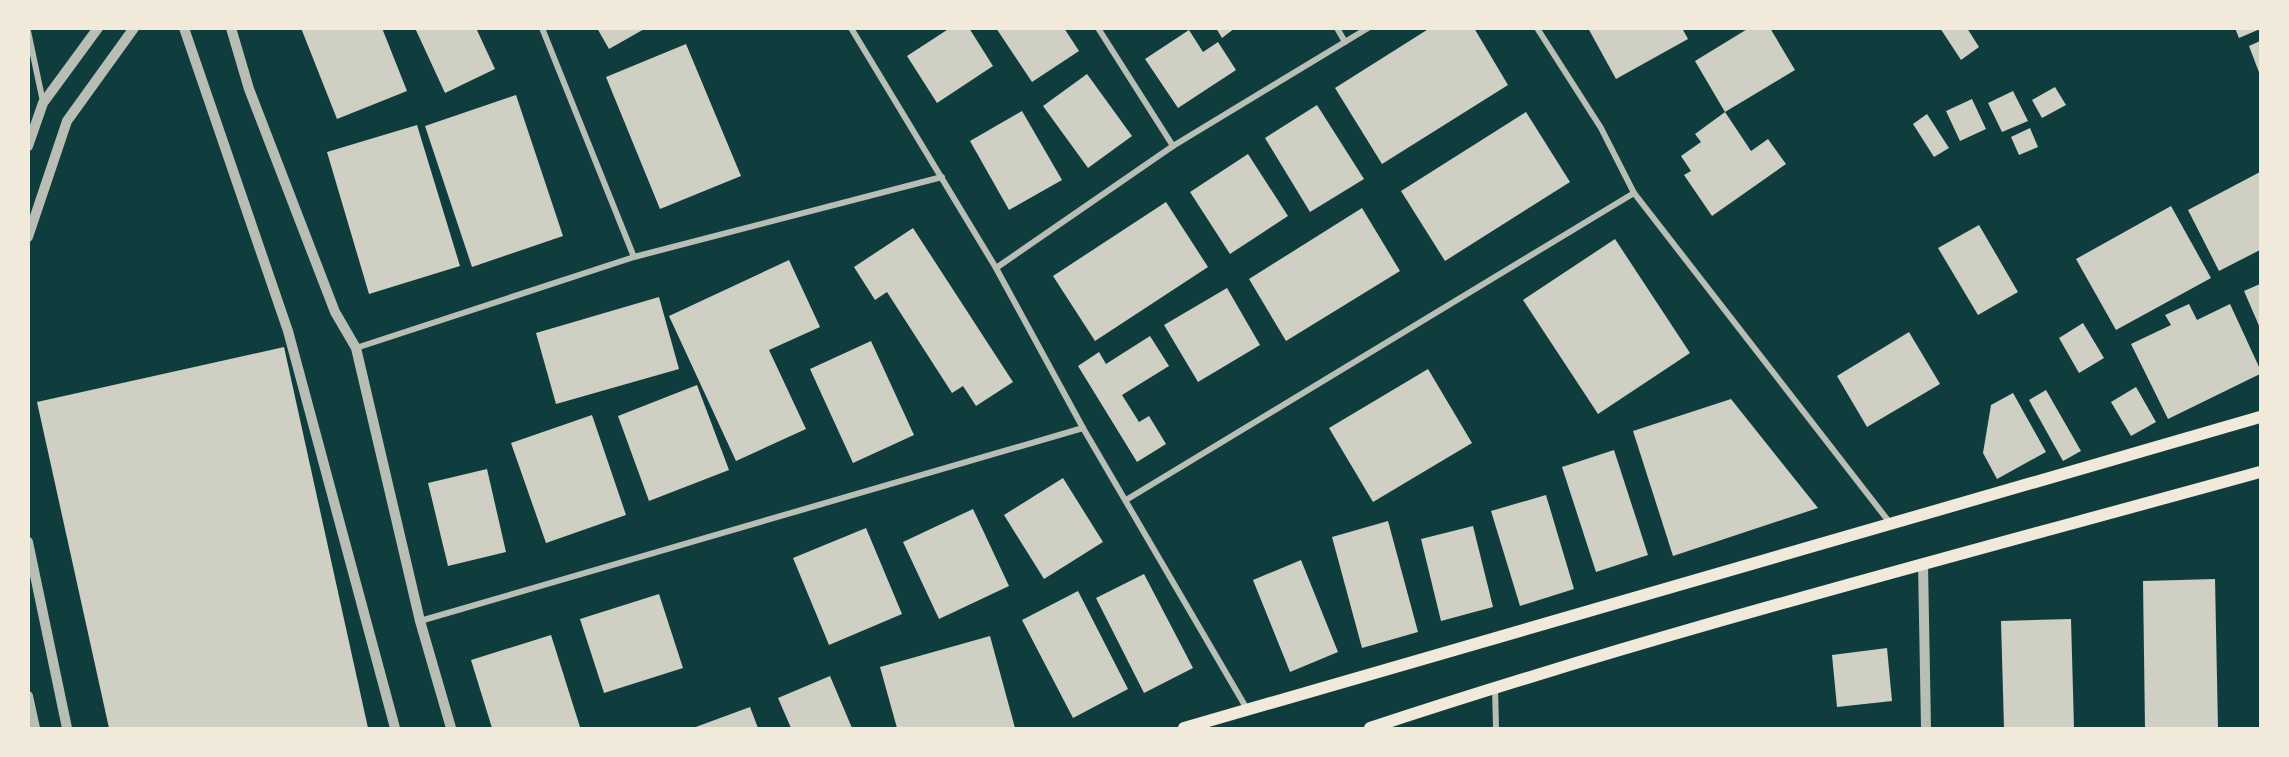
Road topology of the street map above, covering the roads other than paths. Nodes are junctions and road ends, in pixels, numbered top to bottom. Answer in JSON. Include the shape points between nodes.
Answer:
{"nodes":[{"id":1,"x":98,"y":28,"type":"edge"},
{"id":2,"x":134,"y":28,"type":"edge"},
{"id":3,"x":184,"y":28,"type":"edge"},
{"id":4,"x":231,"y":28,"type":"edge"},
{"id":5,"x":542,"y":28,"type":"edge"},
{"id":6,"x":851,"y":28,"type":"edge"},
{"id":7,"x":1098,"y":28,"type":"edge"},
{"id":8,"x":1337,"y":28,"type":"edge"},
{"id":9,"x":1368,"y":28,"type":"edge"},
{"id":10,"x":1537,"y":28,"type":"edge"},
{"id":11,"x":28,"y":31,"type":"edge"},
{"id":12,"x":1345,"y":42,"type":"junction"},
{"id":13,"x":43,"y":103,"type":"junction"},
{"id":14,"x":28,"y":146,"type":"edge"},
{"id":15,"x":1173,"y":146,"type":"junction"},
{"id":16,"x":942,"y":177,"type":"junction"},
{"id":17,"x":1634,"y":193,"type":"junction"},
{"id":18,"x":28,"y":237,"type":"edge"},
{"id":19,"x":634,"y":257,"type":"junction"},
{"id":20,"x":996,"y":268,"type":"junction"},
{"id":21,"x":356,"y":348,"type":"junction"},
{"id":22,"x":2260,"y":417,"type":"edge"},
{"id":23,"x":1083,"y":428,"type":"junction"},
{"id":24,"x":2260,"y":472,"type":"edge"},
{"id":25,"x":1126,"y":500,"type":"junction"},
{"id":26,"x":1890,"y":523,"type":"junction"},
{"id":27,"x":28,"y":542,"type":"edge"},
{"id":28,"x":1923,"y":564,"type":"junction"},
{"id":29,"x":420,"y":621,"type":"junction"},
{"id":30,"x":1495,"y":687,"type":"junction"},
{"id":31,"x":28,"y":696,"type":"edge"},
{"id":32,"x":1247,"y":709,"type":"junction"},
{"id":33,"x":35,"y":729,"type":"edge"},
{"id":34,"x":67,"y":729,"type":"edge"},
{"id":35,"x":395,"y":729,"type":"edge"},
{"id":36,"x":450,"y":729,"type":"edge"},
{"id":37,"x":1184,"y":729,"type":"edge"},
{"id":38,"x":1370,"y":729,"type":"edge"},
{"id":39,"x":1496,"y":729,"type":"edge"},
{"id":40,"x":1926,"y":729,"type":"edge"}],
"edges":[{"from":1,"to":13,"type":"street"},
{"from":2,"to":18,"type":"street","via":[[67,121]]},
{"from":3,"to":35,"type":"street","via":[[288,331]]},
{"from":4,"to":21,"type":"street","via":[[249,89],[331,301]]},
{"from":5,"to":19,"type":"street"},
{"from":6,"to":16,"type":"street"},
{"from":7,"to":15,"type":"street"},
{"from":8,"to":12,"type":"street"},
{"from":9,"to":12,"type":"street"},
{"from":10,"to":17,"type":"street","via":[[1601,128]]},
{"from":11,"to":13,"type":"street"},
{"from":12,"to":15,"type":"street"},
{"from":13,"to":14,"type":"street"},
{"from":15,"to":20,"type":"street"},
{"from":16,"to":19,"type":"street"},
{"from":16,"to":20,"type":"street"},
{"from":17,"to":25,"type":"street"},
{"from":17,"to":26,"type":"street"},
{"from":19,"to":21,"type":"street"},
{"from":20,"to":23,"type":"street"},
{"from":21,"to":29,"type":"street"},
{"from":22,"to":26,"type":"main road"},
{"from":23,"to":25,"type":"street"},
{"from":23,"to":29,"type":"street"},
{"from":24,"to":28,"type":"main road"},
{"from":25,"to":32,"type":"street"},
{"from":26,"to":32,"type":"main road"},
{"from":27,"to":34,"type":"street"},
{"from":28,"to":30,"type":"main road"},
{"from":28,"to":40,"type":"street"},
{"from":29,"to":36,"type":"street"},
{"from":30,"to":38,"type":"main road"},
{"from":30,"to":39,"type":"street"},
{"from":31,"to":33,"type":"street"},
{"from":32,"to":37,"type":"main road"}]}
